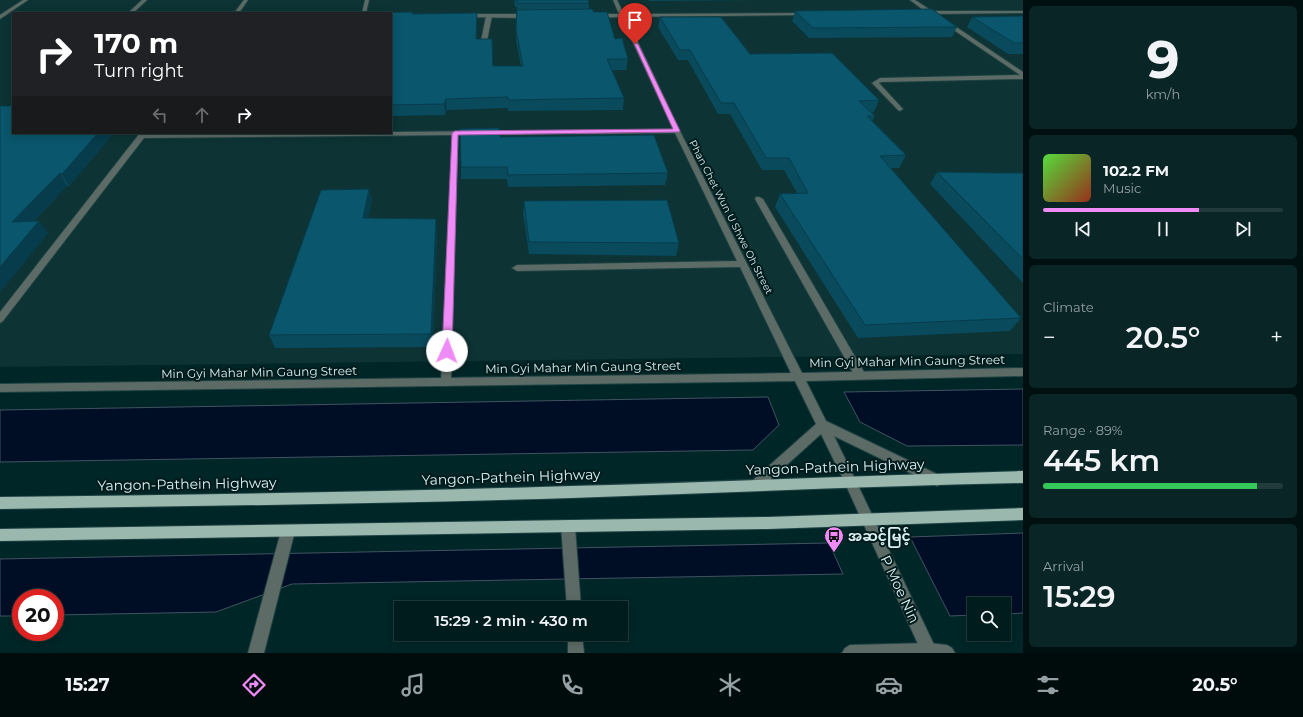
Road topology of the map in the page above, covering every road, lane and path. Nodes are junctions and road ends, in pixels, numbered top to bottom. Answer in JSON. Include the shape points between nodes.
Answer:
{"nodes":[{"id":1,"x":26,"y":0,"type":"edge"},
{"id":2,"x":145,"y":0,"type":"edge"},
{"id":3,"x":246,"y":0,"type":"edge"},
{"id":4,"x":367,"y":0,"type":"edge"},
{"id":5,"x":615,"y":0,"type":"edge"},
{"id":6,"x":912,"y":0,"type":"edge"},
{"id":7,"x":131,"y":12,"type":"edge"},
{"id":8,"x":237,"y":12,"type":"edge"},
{"id":9,"x":364,"y":12,"type":"edge"},
{"id":10,"x":1023,"y":12,"type":"edge"},
{"id":11,"x":931,"y":13,"type":"junction"},
{"id":12,"x":812,"y":14,"type":"edge"},
{"id":13,"x":915,"y":14,"type":"edge"},
{"id":14,"x":622,"y":15,"type":"junction"},
{"id":15,"x":461,"y":16,"type":"edge"},
{"id":16,"x":489,"y":16,"type":"junction"},
{"id":17,"x":536,"y":16,"type":"edge"},
{"id":18,"x":590,"y":16,"type":"edge"},
{"id":19,"x":0,"y":17,"type":"edge"},
{"id":20,"x":12,"y":17,"type":"edge"},
{"id":21,"x":483,"y":46,"type":"edge"},
{"id":22,"x":1023,"y":76,"type":"edge"},
{"id":23,"x":900,"y":109,"type":"dead end"},
{"id":24,"x":677,"y":131,"type":"junction"},
{"id":25,"x":392,"y":133,"type":"edge"},
{"id":26,"x":455,"y":133,"type":"junction"},
{"id":27,"x":142,"y":134,"type":"edge"},
{"id":28,"x":758,"y":199,"type":"dead end"},
{"id":29,"x":744,"y":264,"type":"junction"},
{"id":30,"x":517,"y":268,"type":"dead end"},
{"id":31,"x":0,"y":319,"type":"edge"},
{"id":32,"x":1023,"y":372,"type":"edge"},
{"id":33,"x":860,"y":375,"type":"junction"},
{"id":34,"x":799,"y":377,"type":"junction"},
{"id":35,"x":446,"y":382,"type":"junction"},
{"id":36,"x":0,"y":388,"type":"edge"},
{"id":37,"x":823,"y":425,"type":"junction"},
{"id":38,"x":1023,"y":477,"type":"edge"},
{"id":39,"x":937,"y":480,"type":"junction"},
{"id":40,"x":850,"y":481,"type":"junction"},
{"id":41,"x":756,"y":486,"type":"junction"},
{"id":42,"x":0,"y":503,"type":"edge"},
{"id":43,"x":1023,"y":514,"type":"edge"},
{"id":44,"x":869,"y":520,"type":"junction"},
{"id":45,"x":568,"y":530,"type":"junction"},
{"id":46,"x":0,"y":535,"type":"edge"},
{"id":47,"x":286,"y":536,"type":"junction"},
{"id":48,"x":573,"y":601,"type":"edge"},
{"id":49,"x":576,"y":641,"type":"edge"},
{"id":50,"x":930,"y":652,"type":"edge"},
{"id":51,"x":256,"y":653,"type":"edge"},
{"id":52,"x":576,"y":653,"type":"edge"},
{"id":53,"x":850,"y":653,"type":"edge"},
{"id":54,"x":947,"y":653,"type":"edge"}],
"edges":[{"from":1,"to":19,"type":"street"},
{"from":2,"to":7,"type":"street"},
{"from":3,"to":8,"type":"street"},
{"from":4,"to":9,"type":"street"},
{"from":5,"to":14,"type":"street","name":"Phan Chet Wun U Shwe Oh Street"},
{"from":6,"to":11,"type":"street"},
{"from":10,"to":11,"type":"street"},
{"from":11,"to":13,"type":"street"},
{"from":11,"to":22,"type":"street"},
{"from":12,"to":14,"type":"street"},
{"from":14,"to":18,"type":"street"},
{"from":14,"to":24,"type":"street","name":"Phan Chet Wun U Shwe Oh Street"},
{"from":15,"to":16,"type":"street"},
{"from":16,"to":17,"type":"street"},
{"from":16,"to":21,"type":"street"},
{"from":19,"to":20,"type":"street"},
{"from":22,"to":23,"type":"street","via":[[880,80],[875,83]]},
{"from":24,"to":26,"type":"street"},
{"from":24,"to":29,"type":"street","name":"Phan Chet Wun U Shwe Oh Street"},
{"from":25,"to":26,"type":"street"},
{"from":26,"to":35,"type":"street"},
{"from":27,"to":31,"type":"street"},
{"from":28,"to":33,"type":"street"},
{"from":29,"to":30,"type":"street"},
{"from":29,"to":34,"type":"street","name":"Phan Chet Wun U Shwe Oh Street"},
{"from":32,"to":33,"type":"street","name":"Min Gyi Mahar Min Gaung Street"},
{"from":33,"to":34,"type":"street","name":"Min Gyi Mahar Min Gaung Street"},
{"from":34,"to":35,"type":"street","name":"Min Gyi Mahar Min Gaung Street"},
{"from":34,"to":37,"type":"street","name":"Phan Chet Wun U Shwe Oh Street"},
{"from":35,"to":36,"type":"street","name":"Min Gyi Mahar Min Gaung Street"},
{"from":37,"to":39,"type":"street"},
{"from":37,"to":40,"type":"street","name":"P Moe Nin"},
{"from":37,"to":41,"type":"street"},
{"from":38,"to":39,"type":"main road","name":"Yangon-Pathein Highway"},
{"from":39,"to":40,"type":"main road","name":"Yangon-Pathein Highway"},
{"from":40,"to":41,"type":"main road","name":"Yangon-Pathein Highway"},
{"from":40,"to":44,"type":"street","name":"P Moe Nin"},
{"from":41,"to":42,"type":"main road","name":"Yangon-Pathein Highway","via":[[297,499]]},
{"from":43,"to":44,"type":"main road"},
{"from":44,"to":45,"type":"main road"},
{"from":44,"to":50,"type":"street","name":"P Moe Nin"},
{"from":45,"to":47,"type":"main road"},
{"from":45,"to":48,"type":"street"},
{"from":46,"to":47,"type":"main road"},
{"from":47,"to":51,"type":"street"},
{"from":49,"to":52,"type":"street"},
{"from":50,"to":53,"type":"street"},
{"from":50,"to":54,"type":"street"}]}
